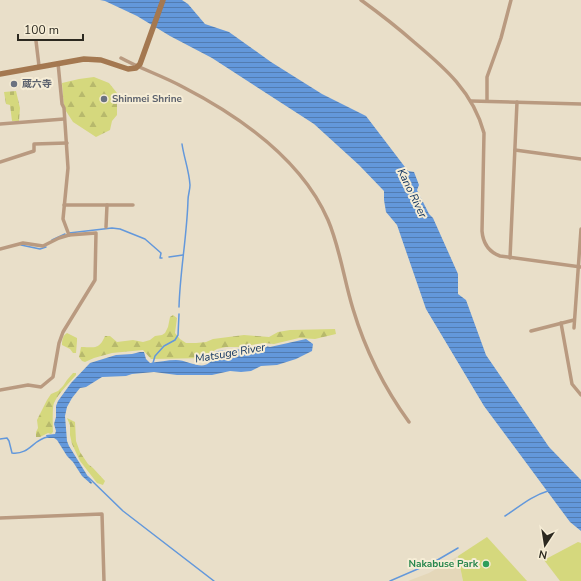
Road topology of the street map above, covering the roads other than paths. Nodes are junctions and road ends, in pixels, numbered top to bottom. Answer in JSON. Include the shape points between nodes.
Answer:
{"nodes":[{"id":1,"x":163,"y":0,"type":"edge"},
{"id":2,"x":361,"y":0,"type":"edge"},
{"id":3,"x":511,"y":0,"type":"edge"},
{"id":4,"x":36,"y":41,"type":"dead end"},
{"id":5,"x":121,"y":58,"type":"dead end"},
{"id":6,"x":58,"y":63,"type":"junction"},
{"id":7,"x":39,"y":66,"type":"junction"},
{"id":8,"x":139,"y":66,"type":"junction"},
{"id":9,"x":0,"y":74,"type":"edge"},
{"id":10,"x":471,"y":101,"type":"junction"},
{"id":11,"x":487,"y":101,"type":"junction"},
{"id":12,"x":517,"y":102,"type":"junction"},
{"id":13,"x":581,"y":104,"type":"edge"},
{"id":14,"x":64,"y":119,"type":"junction"},
{"id":15,"x":0,"y":124,"type":"edge"},
{"id":16,"x":66,"y":143,"type":"junction"},
{"id":17,"x":515,"y":150,"type":"junction"},
{"id":18,"x":581,"y":159,"type":"edge"},
{"id":19,"x":0,"y":162,"type":"edge"},
{"id":20,"x":64,"y":205,"type":"junction"},
{"id":21,"x":108,"y":205,"type":"junction"},
{"id":22,"x":133,"y":205,"type":"dead end"},
{"id":23,"x":106,"y":227,"type":"dead end"},
{"id":24,"x":581,"y":229,"type":"edge"},
{"id":25,"x":69,"y":235,"type":"junction"},
{"id":26,"x":0,"y":249,"type":"edge"},
{"id":27,"x":510,"y":258,"type":"junction"},
{"id":28,"x":579,"y":266,"type":"edge"},
{"id":29,"x":574,"y":320,"type":"junction"},
{"id":30,"x":561,"y":324,"type":"junction"},
{"id":31,"x":574,"y":328,"type":"dead end"},
{"id":32,"x":531,"y":331,"type":"dead end"},
{"id":33,"x":0,"y":390,"type":"edge"},
{"id":34,"x":581,"y":395,"type":"edge"},
{"id":35,"x":409,"y":422,"type":"dead end"},
{"id":36,"x":0,"y":518,"type":"edge"},
{"id":37,"x":104,"y":581,"type":"edge"}],
"edges":[{"from":1,"to":8,"type":"main road"},
{"from":2,"to":10,"type":"street","via":[[443,66]]},
{"from":3,"to":11,"type":"street","via":[[487,77]]},
{"from":4,"to":7,"type":"street"},
{"from":5,"to":8,"type":"street"},
{"from":6,"to":7,"type":"main road"},
{"from":6,"to":8,"type":"main road","via":[[93,58],[128,69]]},
{"from":6,"to":14,"type":"street"},
{"from":7,"to":9,"type":"main road"},
{"from":8,"to":35,"type":"street","via":[[184,87],[242,123],[278,153],[300,176],[328,219],[360,332],[384,383]]},
{"from":10,"to":11,"type":"street"},
{"from":10,"to":27,"type":"street","via":[[482,126],[484,139],[482,236],[492,253]]},
{"from":11,"to":12,"type":"street"},
{"from":12,"to":13,"type":"street"},
{"from":12,"to":17,"type":"street"},
{"from":14,"to":15,"type":"street"},
{"from":14,"to":16,"type":"street"},
{"from":16,"to":19,"type":"street","via":[[34,144],[34,151]]},
{"from":16,"to":20,"type":"street","via":[[68,168]]},
{"from":17,"to":18,"type":"street"},
{"from":17,"to":27,"type":"street"},
{"from":20,"to":21,"type":"street"},
{"from":20,"to":25,"type":"street","via":[[63,220]]},
{"from":21,"to":22,"type":"street"},
{"from":21,"to":23,"type":"street"},
{"from":24,"to":28,"type":"street"},
{"from":25,"to":26,"type":"street","via":[[43,246],[23,243]]},
{"from":25,"to":33,"type":"street","via":[[96,233],[96,277],[63,332],[53,377],[42,387],[28,385]]},
{"from":27,"to":28,"type":"street"},
{"from":28,"to":29,"type":"street"},
{"from":29,"to":30,"type":"street"},
{"from":29,"to":31,"type":"street"},
{"from":30,"to":32,"type":"street"},
{"from":30,"to":34,"type":"street","via":[[572,384]]},
{"from":36,"to":37,"type":"street","via":[[102,514]]}]}
